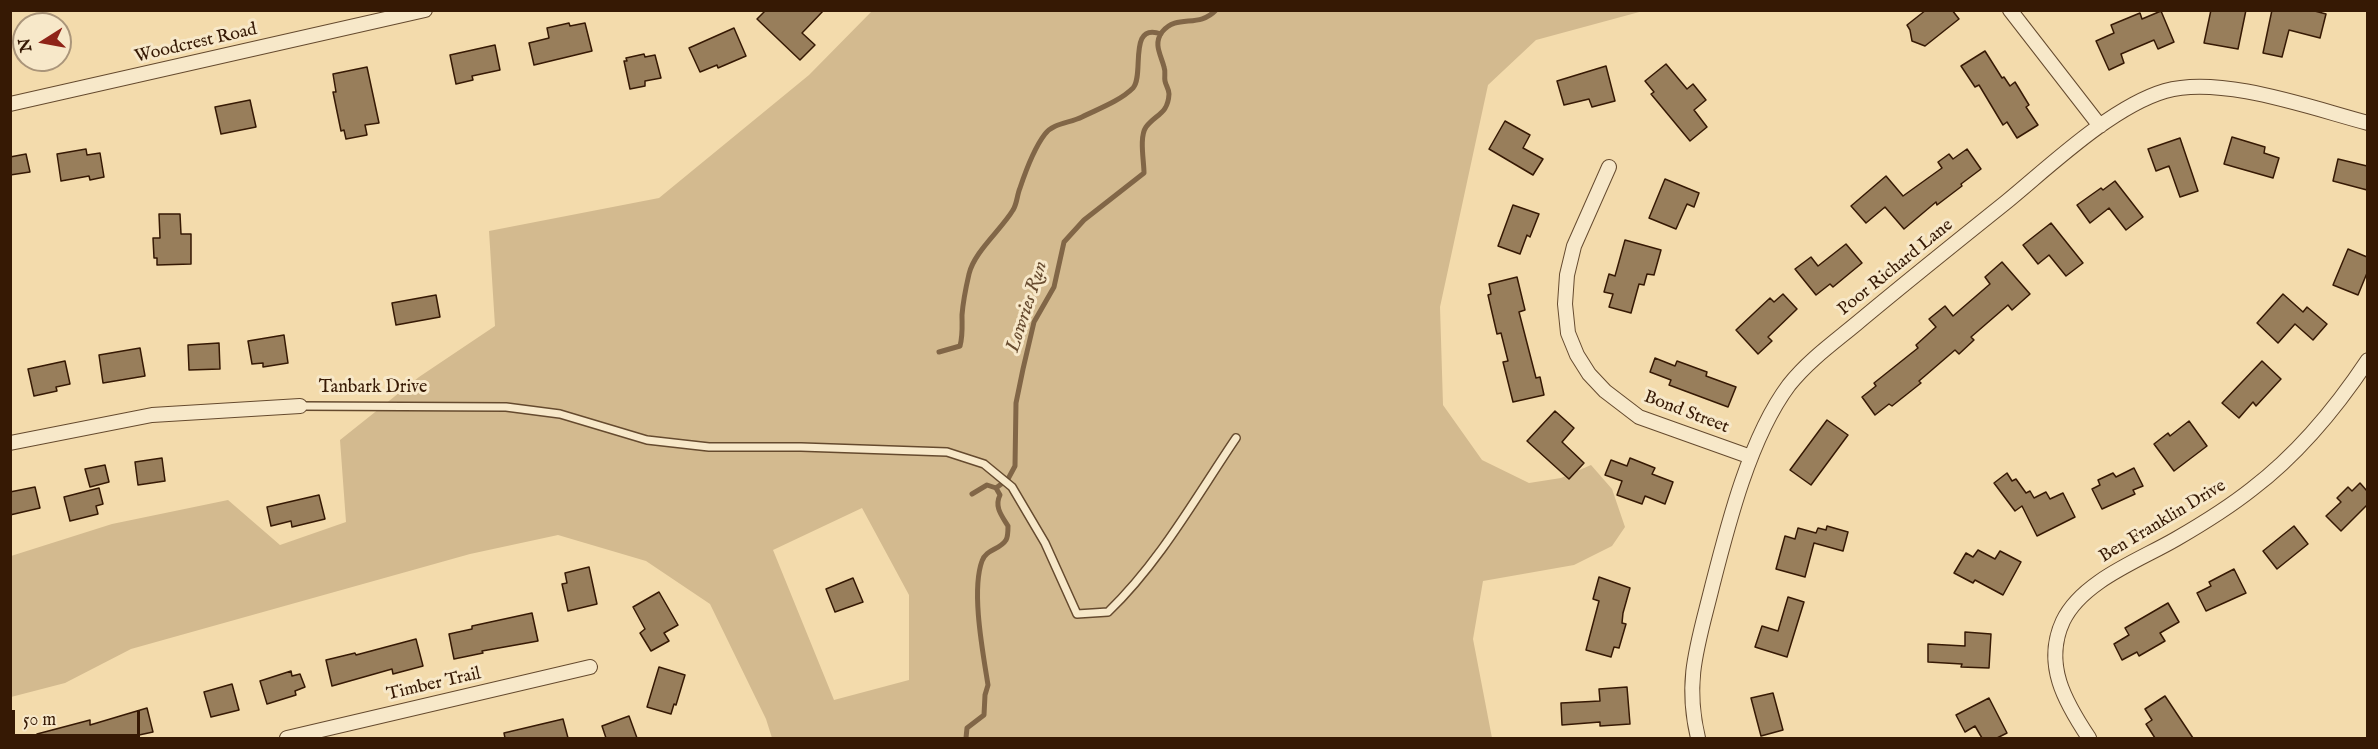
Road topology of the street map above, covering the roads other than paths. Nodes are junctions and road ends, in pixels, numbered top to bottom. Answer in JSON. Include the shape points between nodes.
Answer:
{"nodes":[{"id":1,"x":425,"y":10,"type":"edge"},
{"id":2,"x":2010,"y":10,"type":"edge"},
{"id":3,"x":10,"y":104,"type":"edge"},
{"id":4,"x":2367,"y":123,"type":"edge"},
{"id":5,"x":2100,"y":126,"type":"junction"},
{"id":6,"x":1609,"y":167,"type":"dead end"},
{"id":7,"x":2367,"y":360,"type":"edge"},
{"id":8,"x":300,"y":406,"type":"joint"},
{"id":9,"x":1236,"y":438,"type":"dead end"},
{"id":10,"x":10,"y":443,"type":"edge"},
{"id":11,"x":1751,"y":457,"type":"junction"},
{"id":12,"x":590,"y":667,"type":"dead end"},
{"id":13,"x":287,"y":738,"type":"edge"},
{"id":14,"x":1698,"y":738,"type":"edge"},
{"id":15,"x":2089,"y":738,"type":"edge"}],
"edges":[{"from":1,"to":3,"type":"street","name":"Woodcrest Road"},
{"from":2,"to":5,"type":"street"},
{"from":4,"to":5,"type":"street","name":"Poor Richard Lane","via":[[2239,90],[2188,86],[2140,100]]},
{"from":5,"to":11,"type":"street","name":"Poor Richard Lane","via":[[1804,367],[1775,406]]},
{"from":6,"to":11,"type":"street","name":"Bond Street","via":[[1574,246],[1567,275],[1568,333],[1577,355],[1605,391],[1639,417]]},
{"from":7,"to":15,"type":"street","name":"Ben Franklin Drive","via":[[2327,414],[2271,473],[2217,514],[2097,583],[2064,618],[2056,644],[2056,674],[2060,690]]},
{"from":8,"to":9,"type":"lane","name":"Tanbark Drive","via":[[506,407],[560,414],[647,440],[734,449],[946,452],[984,464],[1012,487],[1035,524],[1077,614],[1108,612],[1124,597],[1151,566]]},
{"from":8,"to":10,"type":"street","name":"Tanbark Drive","via":[[152,415]]},
{"from":11,"to":14,"type":"street","name":"Poor Richard Lane","via":[[1718,564],[1692,669],[1690,696]]},
{"from":12,"to":13,"type":"street","name":"Timber Trail"}]}
